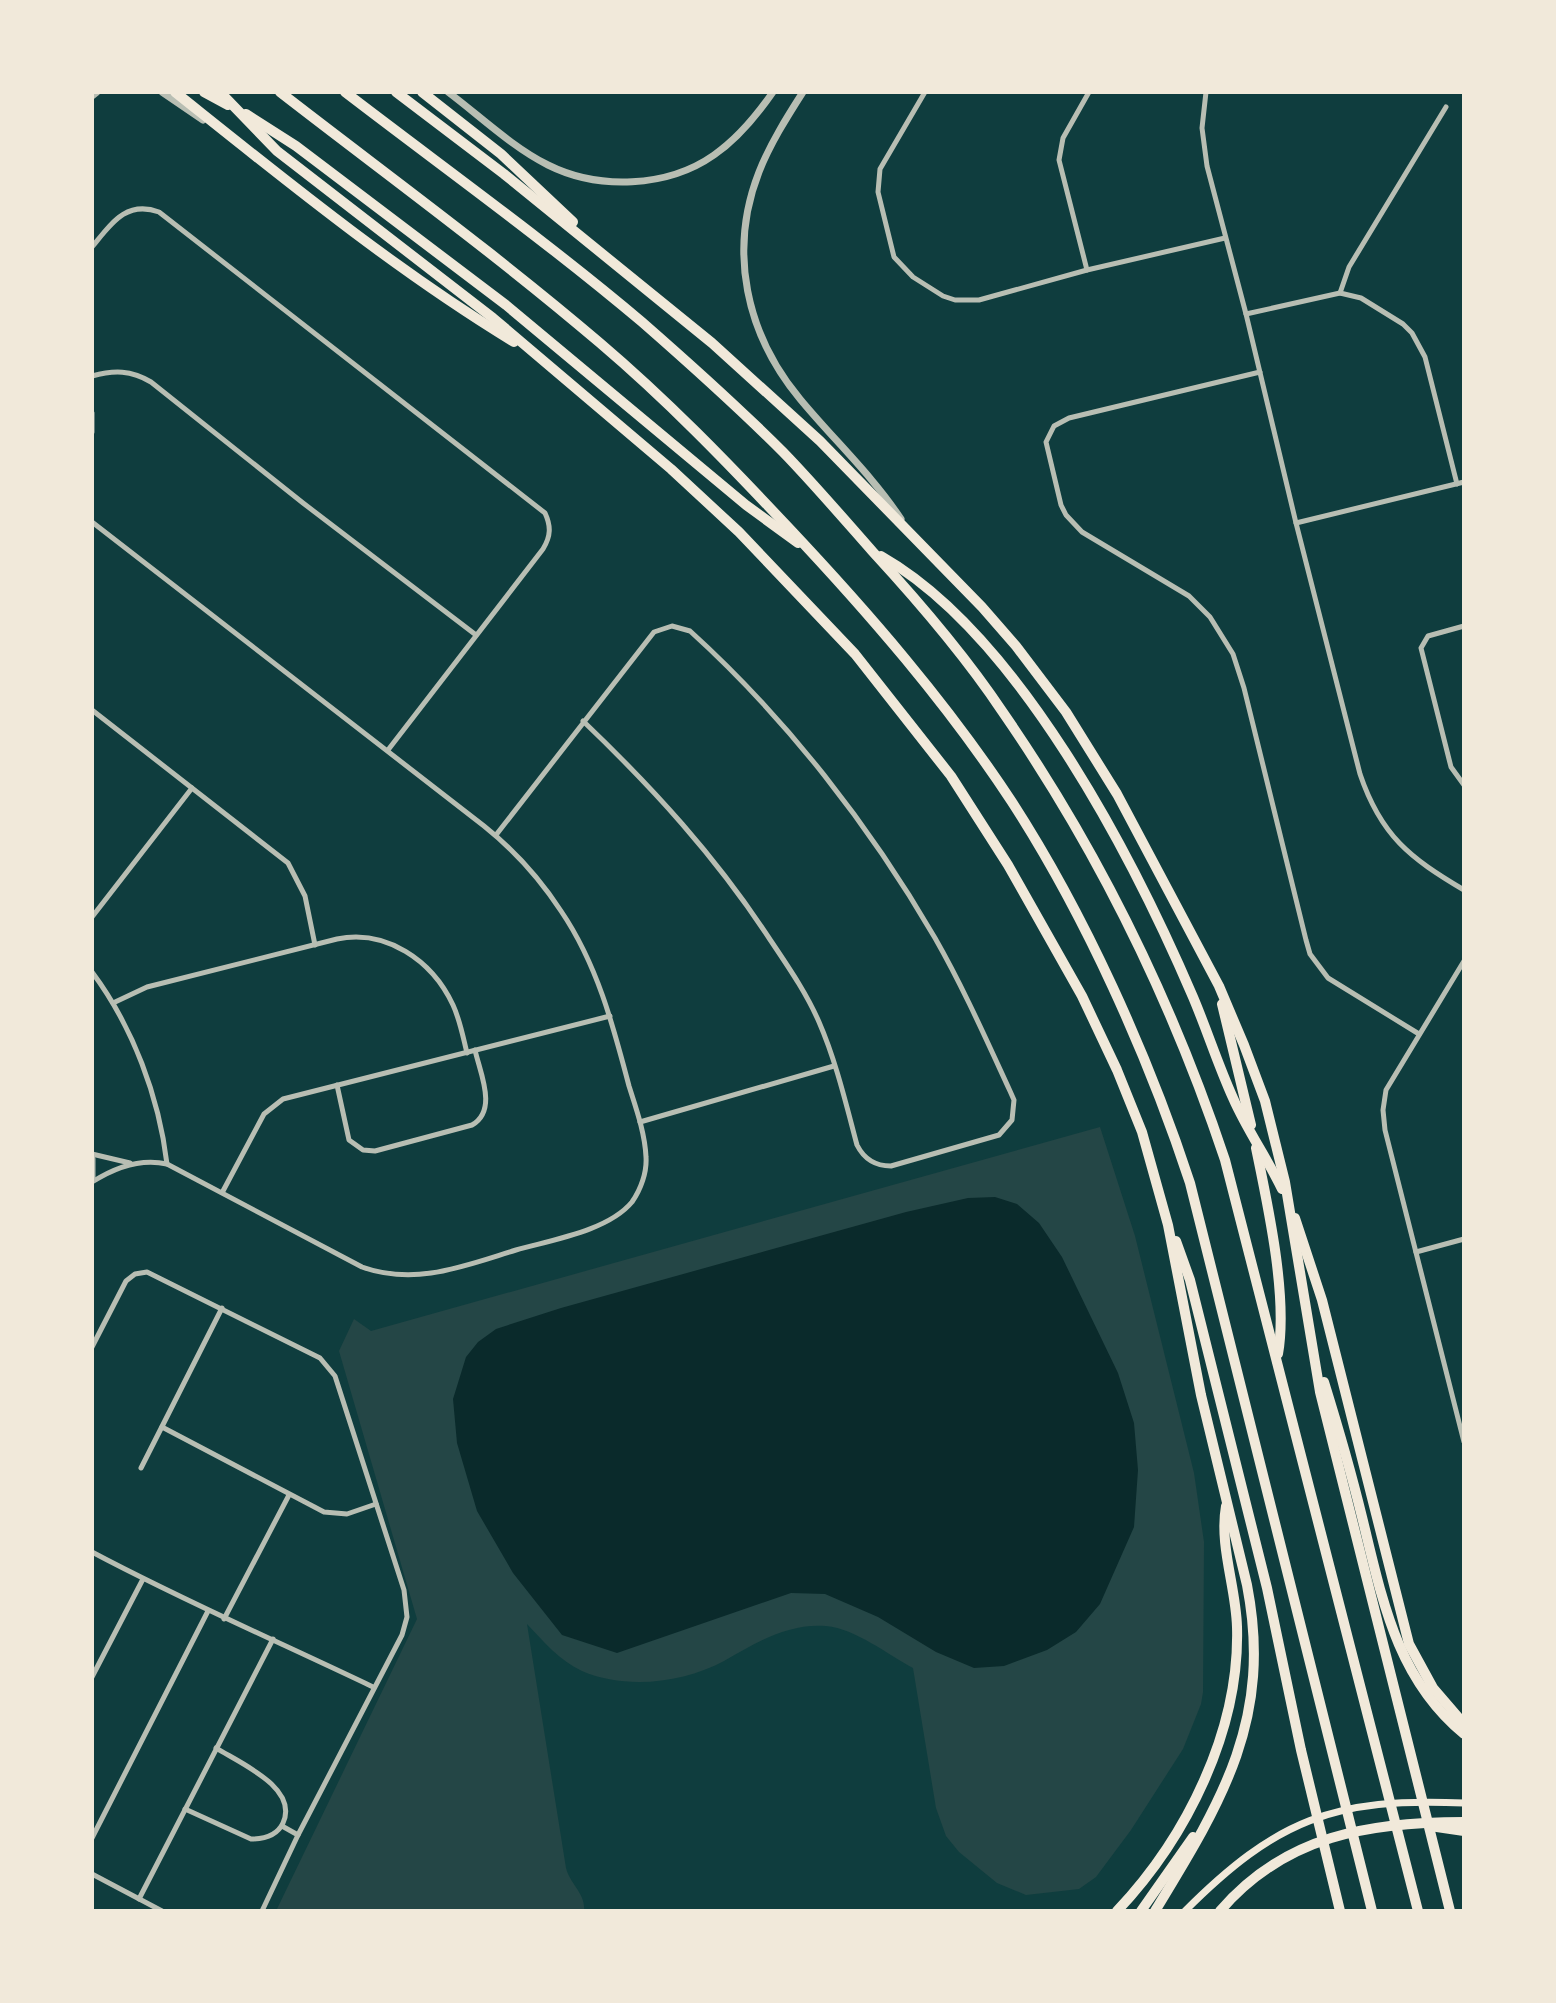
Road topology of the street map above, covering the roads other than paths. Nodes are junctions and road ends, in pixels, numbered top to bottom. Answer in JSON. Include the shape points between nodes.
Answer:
{"nodes":[{"id":1,"x":97,"y":92,"type":"edge"},
{"id":2,"x":162,"y":92,"type":"edge"},
{"id":3,"x":175,"y":92,"type":"edge"},
{"id":4,"x":204,"y":92,"type":"edge"},
{"id":5,"x":220,"y":92,"type":"edge"},
{"id":6,"x":280,"y":92,"type":"edge"},
{"id":7,"x":345,"y":92,"type":"edge"},
{"id":8,"x":396,"y":92,"type":"edge"},
{"id":9,"x":422,"y":92,"type":"edge"},
{"id":10,"x":448,"y":92,"type":"edge"},
{"id":11,"x":773,"y":92,"type":"edge"},
{"id":12,"x":803,"y":92,"type":"edge"},
{"id":13,"x":925,"y":92,"type":"edge"},
{"id":14,"x":1089,"y":92,"type":"edge"},
{"id":15,"x":1206,"y":92,"type":"edge"},
{"id":16,"x":92,"y":96,"type":"edge"},
{"id":17,"x":1446,"y":107,"type":"dead end"},
{"id":18,"x":242,"y":146,"type":"junction"},
{"id":19,"x":1225,"y":238,"type":"junction"},
{"id":20,"x":593,"y":245,"type":"junction"},
{"id":21,"x":92,"y":247,"type":"edge"},
{"id":22,"x":1087,"y":270,"type":"junction"},
{"id":23,"x":1340,"y":293,"type":"junction"},
{"id":24,"x":1246,"y":314,"type":"junction"},
{"id":25,"x":538,"y":356,"type":"junction"},
{"id":26,"x":1260,"y":372,"type":"junction"},
{"id":27,"x":92,"y":376,"type":"edge"},
{"id":28,"x":92,"y":413,"type":"edge"},
{"id":29,"x":92,"y":432,"type":"edge"},
{"id":30,"x":1460,"y":483,"type":"edge"},
{"id":31,"x":92,"y":522,"type":"edge"},
{"id":32,"x":1296,"y":523,"type":"junction"},
{"id":33,"x":909,"y":531,"type":"junction"},
{"id":34,"x":873,"y":551,"type":"junction"},
{"id":35,"x":813,"y":553,"type":"junction"},
{"id":36,"x":1464,"y":626,"type":"edge"},
{"id":37,"x":476,"y":635,"type":"junction"},
{"id":38,"x":92,"y":710,"type":"edge"},
{"id":39,"x":583,"y":721,"type":"junction"},
{"id":40,"x":388,"y":750,"type":"junction"},
{"id":41,"x":1464,"y":785,"type":"edge"},
{"id":42,"x":192,"y":788,"type":"junction"},
{"id":43,"x":496,"y":835,"type":"junction"},
{"id":44,"x":1464,"y":890,"type":"edge"},
{"id":45,"x":92,"y":917,"type":"edge"},
{"id":46,"x":315,"y":945,"type":"junction"},
{"id":47,"x":1464,"y":961,"type":"edge"},
{"id":48,"x":92,"y":972,"type":"edge"},
{"id":49,"x":1219,"y":986,"type":"junction"},
{"id":50,"x":113,"y":1003,"type":"junction"},
{"id":51,"x":610,"y":1016,"type":"junction"},
{"id":52,"x":1419,"y":1034,"type":"junction"},
{"id":53,"x":475,"y":1050,"type":"junction"},
{"id":54,"x":467,"y":1053,"type":"junction"},
{"id":55,"x":834,"y":1066,"type":"junction"},
{"id":56,"x":337,"y":1085,"type":"junction"},
{"id":57,"x":640,"y":1122,"type":"junction"},
{"id":58,"x":92,"y":1157,"type":"edge"},
{"id":59,"x":135,"y":1164,"type":"junction"},
{"id":60,"x":167,"y":1164,"type":"junction"},
{"id":61,"x":92,"y":1180,"type":"edge"},
{"id":62,"x":223,"y":1191,"type":"junction"},
{"id":63,"x":1168,"y":1225,"type":"junction"},
{"id":64,"x":1464,"y":1239,"type":"edge"},
{"id":65,"x":1416,"y":1252,"type":"junction"},
{"id":66,"x":222,"y":1308,"type":"junction"},
{"id":67,"x":1308,"y":1330,"type":"junction"},
{"id":68,"x":92,"y":1347,"type":"edge"},
{"id":69,"x":1277,"y":1360,"type":"junction"},
{"id":70,"x":1464,"y":1399,"type":"edge"},
{"id":71,"x":1453,"y":1401,"type":"junction"},
{"id":72,"x":162,"y":1427,"type":"junction"},
{"id":73,"x":1464,"y":1442,"type":"edge"},
{"id":74,"x":141,"y":1468,"type":"dead end"},
{"id":75,"x":289,"y":1495,"type":"junction"},
{"id":76,"x":1227,"y":1500,"type":"junction"},
{"id":77,"x":376,"y":1504,"type":"junction"},
{"id":78,"x":92,"y":1552,"type":"edge"},
{"id":79,"x":143,"y":1579,"type":"junction"},
{"id":80,"x":208,"y":1611,"type":"junction"},
{"id":81,"x":224,"y":1619,"type":"junction"},
{"id":82,"x":273,"y":1639,"type":"junction"},
{"id":83,"x":92,"y":1677,"type":"edge"},
{"id":84,"x":373,"y":1687,"type":"junction"},
{"id":85,"x":1464,"y":1724,"type":"edge"},
{"id":86,"x":1464,"y":1734,"type":"edge"},
{"id":87,"x":216,"y":1748,"type":"junction"},
{"id":88,"x":1218,"y":1803,"type":"junction"},
{"id":89,"x":1464,"y":1803,"type":"edge"},
{"id":90,"x":185,"y":1809,"type":"junction"},
{"id":91,"x":1418,"y":1822,"type":"junction"},
{"id":92,"x":1464,"y":1822,"type":"edge"},
{"id":93,"x":282,"y":1826,"type":"junction"},
{"id":94,"x":1464,"y":1831,"type":"edge"},
{"id":95,"x":298,"y":1835,"type":"junction"},
{"id":96,"x":92,"y":1838,"type":"edge"},
{"id":97,"x":92,"y":1874,"type":"edge"},
{"id":98,"x":139,"y":1899,"type":"junction"},
{"id":99,"x":162,"y":1911,"type":"edge"},
{"id":100,"x":262,"y":1911,"type":"edge"},
{"id":101,"x":1117,"y":1911,"type":"edge"},
{"id":102,"x":1141,"y":1911,"type":"edge"},
{"id":103,"x":1155,"y":1911,"type":"edge"},
{"id":104,"x":1185,"y":1911,"type":"edge"},
{"id":105,"x":1220,"y":1911,"type":"edge"},
{"id":106,"x":1340,"y":1911,"type":"edge"},
{"id":107,"x":1372,"y":1911,"type":"edge"},
{"id":108,"x":1418,"y":1911,"type":"edge"},
{"id":109,"x":1450,"y":1911,"type":"edge"}],
"edges":[{"from":1,"to":16,"type":"street"},
{"from":2,"to":18,"type":"street"},
{"from":3,"to":18,"type":"highway"},
{"from":4,"to":35,"type":"highway","via":[[296,146]]},
{"from":5,"to":25,"type":"highway","via":[[290,162]]},
{"from":6,"to":35,"type":"highway","via":[[601,344],[706,440]]},
{"from":7,"to":34,"type":"highway","via":[[644,324],[782,452]]},
{"from":8,"to":20,"type":"highway"},
{"from":9,"to":20,"type":"highway","via":[[524,174]]},
{"from":10,"to":11,"type":"street","via":[[548,165],[619,182],[660,177],[713,155]]},
{"from":12,"to":33,"type":"street","via":[[763,161],[749,205],[743,254],[749,303],[765,347],[790,386]]},
{"from":13,"to":22,"type":"street","via":[[877,181],[890,245],[902,268],[943,296],[967,301]]},
{"from":14,"to":22,"type":"street","via":[[1063,138],[1059,160]]},
{"from":15,"to":19,"type":"street","via":[[1203,147]]},
{"from":17,"to":23,"type":"street","via":[[1349,267]]},
{"from":18,"to":25,"type":"highway","via":[[420,279]]},
{"from":19,"to":22,"type":"street"},
{"from":19,"to":24,"type":"street"},
{"from":20,"to":33,"type":"highway","via":[[749,374]]},
{"from":21,"to":37,"type":"street","via":[[129,210],[159,212],[542,508],[551,523],[546,543]]},
{"from":23,"to":24,"type":"street"},
{"from":23,"to":30,"type":"street","via":[[1391,315],[1419,343]]},
{"from":24,"to":26,"type":"street"},
{"from":25,"to":63,"type":"highway","via":[[774,566],[877,680],[951,776],[1036,912],[1100,1033],[1142,1132]]},
{"from":26,"to":32,"type":"street"},
{"from":26,"to":52,"type":"street","via":[[1060,422],[1049,433],[1048,451],[1061,505],[1073,525],[1189,596],[1226,641],[1244,688],[1306,940],[1318,967]]},
{"from":27,"to":37,"type":"street","via":[[129,372],[151,382]]},
{"from":28,"to":29,"type":"street"},
{"from":30,"to":32,"type":"street"},
{"from":31,"to":40,"type":"street"},
{"from":32,"to":44,"type":"street","via":[[1370,801],[1403,850]]},
{"from":33,"to":49,"type":"highway","via":[[1000,626],[1066,712],[1141,836]]},
{"from":34,"to":69,"type":"highway","via":[[1001,709],[1116,900],[1211,1119]]},
{"from":34,"to":85,"type":"highway","via":[[934,593],[1021,689],[1108,826],[1177,962],[1232,1095],[1281,1187],[1309,1254],[1409,1644],[1433,1688]]},
{"from":35,"to":107,"type":"highway","via":[[940,702],[1013,804],[1075,912],[1157,1092],[1205,1236]]},
{"from":36,"to":41,"type":"street","via":[[1428,636],[1421,648],[1451,767]]},
{"from":37,"to":40,"type":"street"},
{"from":38,"to":42,"type":"street"},
{"from":39,"to":43,"type":"street"},
{"from":39,"to":55,"type":"street","via":[[655,792],[725,874],[805,994]]},
{"from":39,"to":55,"type":"street","via":[[654,632],[681,627],[697,637],[799,746],[900,881],[968,1000],[1014,1100],[1012,1120],[990,1138],[891,1166],[874,1163],[857,1145]]},
{"from":40,"to":43,"type":"street"},
{"from":42,"to":45,"type":"street"},
{"from":42,"to":46,"type":"street","via":[[288,863],[305,896]]},
{"from":43,"to":51,"type":"street","via":[[562,913],[589,961]]},
{"from":46,"to":50,"type":"street","via":[[147,987]]},
{"from":46,"to":54,"type":"street","via":[[362,936],[408,952],[448,995]]},
{"from":47,"to":52,"type":"street"},
{"from":48,"to":50,"type":"street"},
{"from":49,"to":67,"type":"highway","via":[[1272,1128]]},
{"from":49,"to":69,"type":"highway","via":[[1267,1206],[1281,1314]]},
{"from":50,"to":60,"type":"street","via":[[155,1099]]},
{"from":51,"to":53,"type":"street"},
{"from":51,"to":57,"type":"street"},
{"from":52,"to":65,"type":"street","via":[[1386,1090],[1383,1110]]},
{"from":53,"to":54,"type":"street"},
{"from":53,"to":56,"type":"street","via":[[487,1105],[481,1119],[375,1151],[349,1140]]},
{"from":54,"to":56,"type":"street"},
{"from":55,"to":57,"type":"street"},
{"from":56,"to":62,"type":"street","via":[[273,1105]]},
{"from":57,"to":62,"type":"street","via":[[645,1172],[641,1187],[622,1212],[595,1226],[430,1275],[362,1267]]},
{"from":58,"to":59,"type":"street"},
{"from":58,"to":61,"type":"street"},
{"from":59,"to":60,"type":"street"},
{"from":59,"to":61,"type":"street"},
{"from":60,"to":62,"type":"street"},
{"from":63,"to":76,"type":"highway"},
{"from":63,"to":106,"type":"highway","via":[[1190,1280]]},
{"from":64,"to":65,"type":"street"},
{"from":65,"to":71,"type":"street"},
{"from":66,"to":68,"type":"street","via":[[141,1272],[126,1281]]},
{"from":66,"to":72,"type":"street"},
{"from":66,"to":77,"type":"street","via":[[320,1358],[331,1369]]},
{"from":67,"to":86,"type":"highway","via":[[1395,1639],[1421,1688]]},
{"from":67,"to":109,"type":"highway"},
{"from":69,"to":108,"type":"highway"},
{"from":70,"to":71,"type":"street"},
{"from":71,"to":73,"type":"street"},
{"from":72,"to":74,"type":"street"},
{"from":72,"to":75,"type":"street"},
{"from":75,"to":77,"type":"street","via":[[331,1514]]},
{"from":75,"to":81,"type":"street"},
{"from":76,"to":88,"type":"highway","via":[[1251,1604],[1255,1661],[1244,1733]]},
{"from":76,"to":101,"type":"highway","via":[[1224,1533],[1237,1646],[1227,1720],[1183,1819]]},
{"from":77,"to":84,"type":"street","via":[[408,1608],[402,1635]]},
{"from":78,"to":79,"type":"street"},
{"from":79,"to":80,"type":"street"},
{"from":79,"to":83,"type":"street"},
{"from":80,"to":81,"type":"street"},
{"from":80,"to":96,"type":"street"},
{"from":81,"to":82,"type":"street"},
{"from":82,"to":84,"type":"street"},
{"from":82,"to":87,"type":"street"},
{"from":84,"to":95,"type":"street"},
{"from":87,"to":90,"type":"street"},
{"from":87,"to":93,"type":"street","via":[[279,1790],[285,1801]]},
{"from":88,"to":102,"type":"highway"},
{"from":88,"to":103,"type":"highway"},
{"from":89,"to":104,"type":"main road","via":[[1379,1803],[1319,1817],[1246,1855]]},
{"from":90,"to":93,"type":"street","via":[[251,1839],[273,1835]]},
{"from":90,"to":98,"type":"street"},
{"from":91,"to":92,"type":"highway"},
{"from":91,"to":94,"type":"highway"},
{"from":91,"to":105,"type":"highway","via":[[1365,1828],[1305,1848],[1251,1881]]},
{"from":93,"to":95,"type":"street"},
{"from":95,"to":100,"type":"street"},
{"from":97,"to":98,"type":"street"},
{"from":98,"to":99,"type":"street"}]}
